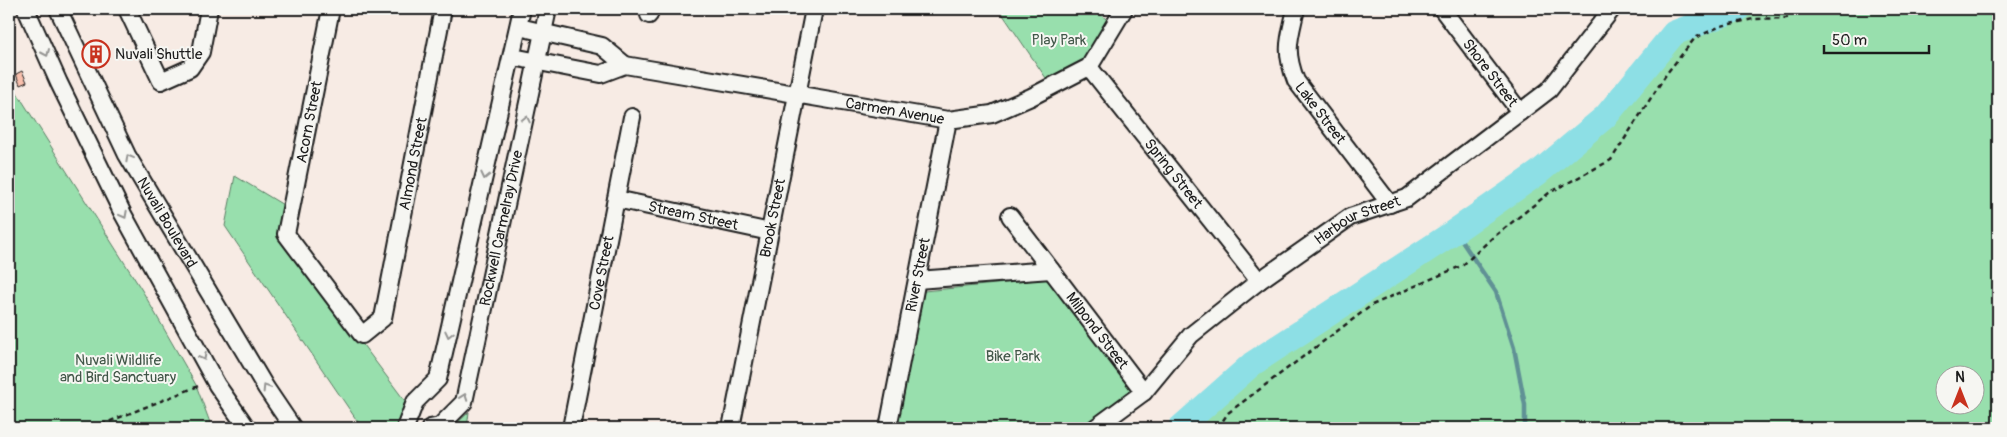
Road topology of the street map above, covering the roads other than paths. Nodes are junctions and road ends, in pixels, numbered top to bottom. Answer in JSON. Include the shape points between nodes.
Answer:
{"nodes":[{"id":1,"x":26,"y":9,"type":"edge"},
{"id":2,"x":58,"y":9,"type":"edge"},
{"id":3,"x":127,"y":9,"type":"edge"},
{"id":4,"x":209,"y":9,"type":"edge"},
{"id":5,"x":331,"y":9,"type":"edge"},
{"id":6,"x":443,"y":9,"type":"edge"},
{"id":7,"x":522,"y":9,"type":"edge"},
{"id":8,"x":548,"y":9,"type":"edge"},
{"id":9,"x":814,"y":9,"type":"edge"},
{"id":10,"x":1124,"y":9,"type":"edge"},
{"id":11,"x":1296,"y":9,"type":"edge"},
{"id":12,"x":1442,"y":9,"type":"edge"},
{"id":13,"x":1612,"y":9,"type":"edge"},
{"id":14,"x":518,"y":27,"type":"junction"},
{"id":15,"x":544,"y":33,"type":"junction"},
{"id":16,"x":513,"y":57,"type":"junction"},
{"id":17,"x":538,"y":61,"type":"junction"},
{"id":18,"x":625,"y":65,"type":"junction"},
{"id":19,"x":1089,"y":67,"type":"junction"},
{"id":20,"x":797,"y":96,"type":"junction"},
{"id":21,"x":1520,"y":112,"type":"junction"},
{"id":22,"x":632,"y":117,"type":"dead end"},
{"id":23,"x":948,"y":120,"type":"junction"},
{"id":24,"x":616,"y":199,"type":"junction"},
{"id":25,"x":1390,"y":204,"type":"junction"},
{"id":26,"x":1010,"y":216,"type":"dead end"},
{"id":27,"x":770,"y":232,"type":"junction"},
{"id":28,"x":1051,"y":270,"type":"junction"},
{"id":29,"x":917,"y":280,"type":"junction"},
{"id":30,"x":1259,"y":281,"type":"junction"},
{"id":31,"x":384,"y":318,"type":"joint"},
{"id":32,"x":1144,"y":392,"type":"junction"},
{"id":33,"x":247,"y":428,"type":"edge"},
{"id":34,"x":293,"y":428,"type":"edge"},
{"id":35,"x":405,"y":428,"type":"edge"},
{"id":36,"x":430,"y":428,"type":"edge"},
{"id":37,"x":571,"y":428,"type":"edge"},
{"id":38,"x":731,"y":428,"type":"edge"},
{"id":39,"x":888,"y":428,"type":"edge"},
{"id":40,"x":1096,"y":428,"type":"edge"}],
"edges":[{"from":1,"to":33,"type":"street","one_way":true,"via":[[123,214],[217,385]]},
{"from":34,"to":2,"type":"street","name":"Nuvali Boulevard","one_way":true,"via":[[127,156]]},
{"from":3,"to":4,"type":"street","via":[[161,81],[190,68],[201,52]]},
{"from":5,"to":31,"type":"street","name":"Acorn Street","via":[[286,234],[362,335]]},
{"from":6,"to":31,"type":"street","name":"Almond Street"},
{"from":7,"to":14,"type":"street","name":"Rockwell Carmelray Drive"},
{"from":8,"to":15,"type":"street","name":"Rockwell Carmelray Drive"},
{"from":9,"to":20,"type":"street","name":"Brook Street"},
{"from":10,"to":19,"type":"street"},
{"from":11,"to":25,"type":"street","name":"Lake Street","via":[[1288,45],[1288,61],[1296,80]]},
{"from":12,"to":21,"type":"street","name":"Shore Street"},
{"from":13,"to":21,"type":"street","name":"Harbour Street","via":[[1549,90]]},
{"from":14,"to":15,"type":"street","name":"Carmen Avenue"},
{"from":14,"to":16,"type":"street","name":"Rockwell Carmelray Drive"},
{"from":15,"to":17,"type":"street","name":"Rockwell Carmelray Drive"},
{"from":15,"to":18,"type":"street","name":"Carmen Avenue","via":[[602,46]]},
{"from":16,"to":17,"type":"street"},
{"from":16,"to":35,"type":"street","name":"Rockwell Carmelray Drive","one_way":true,"via":[[438,380],[415,402]]},
{"from":17,"to":18,"type":"street","via":[[601,74]]},
{"from":36,"to":17,"type":"street","name":"Rockwell Carmelray Drive","one_way":true,"via":[[440,426],[464,402]]},
{"from":18,"to":20,"type":"street","name":"Carmen Avenue"},
{"from":19,"to":23,"type":"street","name":"Carmen Avenue","via":[[1031,98],[992,114]]},
{"from":19,"to":30,"type":"street","name":"Spring Street"},
{"from":20,"to":23,"type":"street","name":"Carmen Avenue"},
{"from":20,"to":27,"type":"street","name":"Brook Street"},
{"from":21,"to":25,"type":"street","name":"Harbour Street","via":[[1407,198]]},
{"from":22,"to":24,"type":"street","name":"Cove Street"},
{"from":23,"to":29,"type":"street","name":"River Street"},
{"from":24,"to":27,"type":"street","name":"Stream Street"},
{"from":24,"to":37,"type":"street","name":"Cove Street"},
{"from":25,"to":30,"type":"street","name":"Harbour Street","via":[[1350,217]]},
{"from":26,"to":28,"type":"street","name":"Milpond Street"},
{"from":27,"to":38,"type":"street","name":"Brook Street"},
{"from":28,"to":29,"type":"street"},
{"from":28,"to":32,"type":"street","name":"Milpond Street"},
{"from":29,"to":39,"type":"street","name":"River Street"},
{"from":30,"to":32,"type":"street","name":"Harbour Street","via":[[1191,335]]},
{"from":32,"to":40,"type":"street","name":"Harbour Street"}]}
